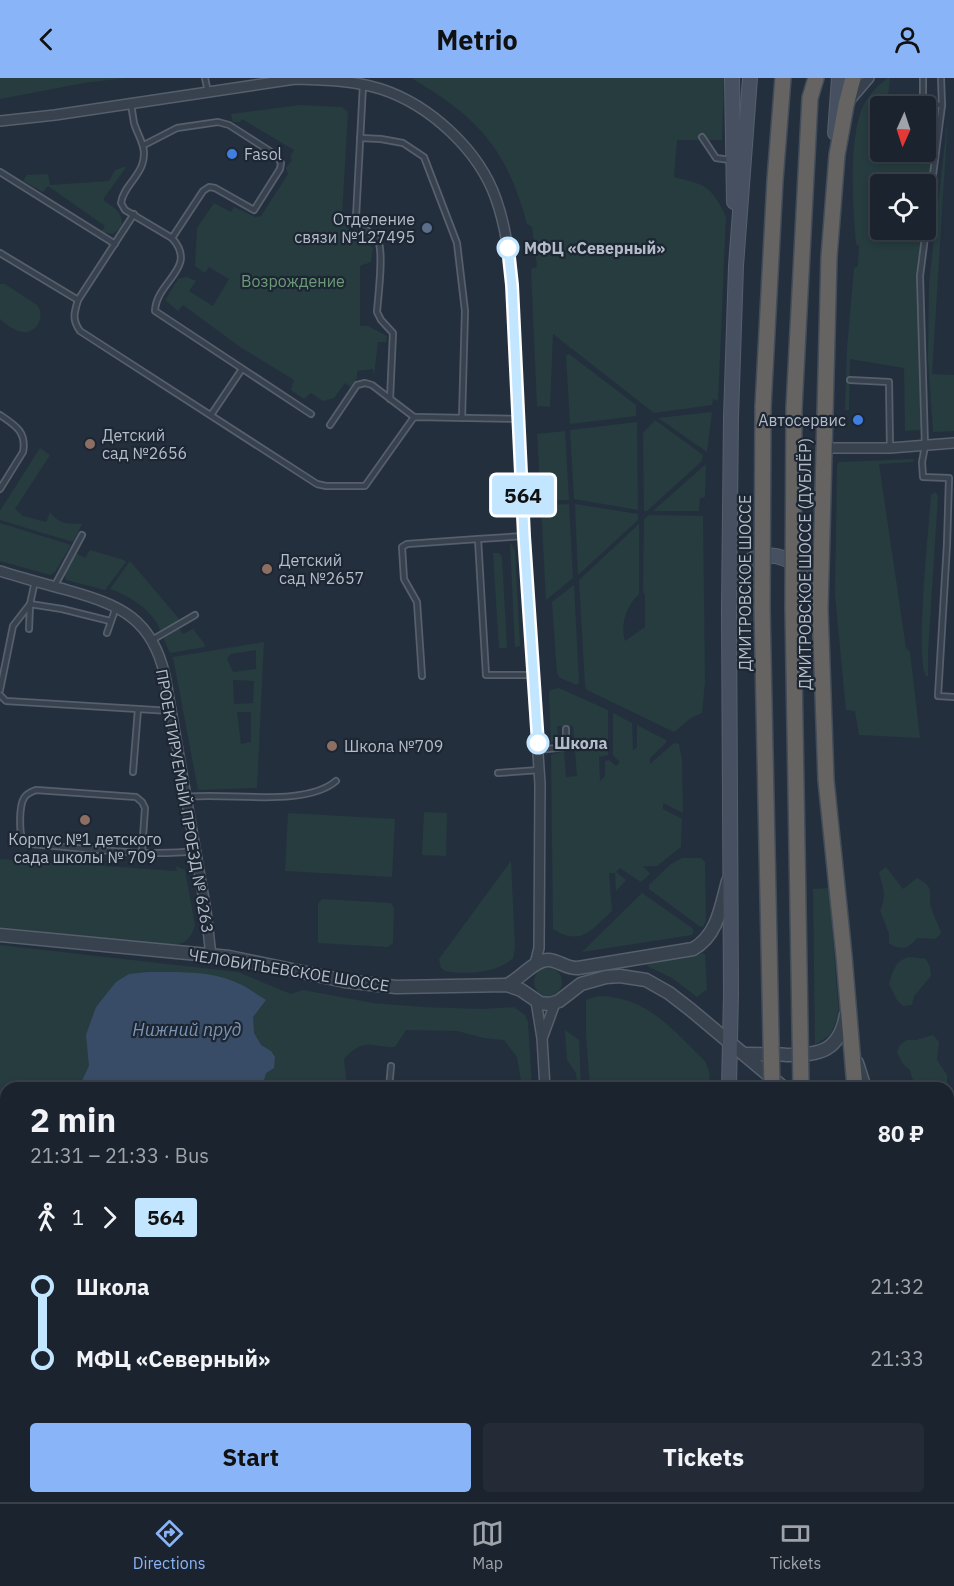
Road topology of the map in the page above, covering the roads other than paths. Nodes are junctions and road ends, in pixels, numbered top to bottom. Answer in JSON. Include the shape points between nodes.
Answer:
{"nodes":[{"id":1,"x":204,"y":78,"type":"edge"},
{"id":2,"x":732,"y":78,"type":"edge"},
{"id":3,"x":750,"y":78,"type":"edge"},
{"id":4,"x":783,"y":78,"type":"edge"},
{"id":5,"x":816,"y":78,"type":"edge"},
{"id":6,"x":839,"y":78,"type":"edge"},
{"id":7,"x":853,"y":78,"type":"edge"},
{"id":8,"x":869,"y":78,"type":"edge"},
{"id":9,"x":924,"y":78,"type":"edge"},
{"id":10,"x":941,"y":78,"type":"edge"},
{"id":11,"x":363,"y":85,"type":"junction"},
{"id":12,"x":208,"y":92,"type":"junction"},
{"id":13,"x":131,"y":104,"type":"junction"},
{"id":14,"x":846,"y":105,"type":"junction"},
{"id":15,"x":942,"y":105,"type":"junction"},
{"id":16,"x":0,"y":121,"type":"edge"},
{"id":17,"x":702,"y":136,"type":"dead end"},
{"id":18,"x":360,"y":138,"type":"junction"},
{"id":19,"x":144,"y":145,"type":"junction"},
{"id":20,"x":733,"y":161,"type":"junction"},
{"id":21,"x":0,"y":172,"type":"edge"},
{"id":22,"x":834,"y":177,"type":"junction"},
{"id":23,"x":134,"y":214,"type":"junction"},
{"id":24,"x":172,"y":238,"type":"junction"},
{"id":25,"x":115,"y":244,"type":"junction"},
{"id":26,"x":0,"y":252,"type":"edge"},
{"id":27,"x":736,"y":266,"type":"junction"},
{"id":28,"x":78,"y":300,"type":"junction"},
{"id":29,"x":242,"y":369,"type":"junction"},
{"id":30,"x":850,"y":380,"type":"dead end"},
{"id":31,"x":390,"y":399,"type":"junction"},
{"id":32,"x":311,"y":414,"type":"dead end"},
{"id":33,"x":211,"y":415,"type":"junction"},
{"id":34,"x":0,"y":416,"type":"edge"},
{"id":35,"x":414,"y":417,"type":"junction"},
{"id":36,"x":462,"y":418,"type":"junction"},
{"id":37,"x":520,"y":419,"type":"junction"},
{"id":38,"x":330,"y":425,"type":"dead end"},
{"id":39,"x":954,"y":443,"type":"edge"},
{"id":40,"x":925,"y":446,"type":"junction"},
{"id":41,"x":823,"y":448,"type":"junction"},
{"id":42,"x":890,"y":448,"type":"junction"},
{"id":43,"x":0,"y":489,"type":"edge"},
{"id":44,"x":82,"y":535,"type":"dead end"},
{"id":45,"x":524,"y":536,"type":"junction"},
{"id":46,"x":478,"y":539,"type":"junction"},
{"id":47,"x":947,"y":544,"type":"junction"},
{"id":48,"x":954,"y":544,"type":"edge"},
{"id":49,"x":0,"y":571,"type":"edge"},
{"id":50,"x":35,"y":581,"type":"junction"},
{"id":51,"x":54,"y":586,"type":"junction"},
{"id":52,"x":30,"y":604,"type":"junction"},
{"id":53,"x":116,"y":607,"type":"junction"},
{"id":54,"x":729,"y":608,"type":"junction"},
{"id":55,"x":820,"y":609,"type":"junction"},
{"id":56,"x":195,"y":615,"type":"dead end"},
{"id":57,"x":110,"y":621,"type":"junction"},
{"id":58,"x":29,"y":629,"type":"dead end"},
{"id":59,"x":107,"y":633,"type":"dead end"},
{"id":60,"x":152,"y":640,"type":"junction"},
{"id":61,"x":534,"y":675,"type":"junction"},
{"id":62,"x":422,"y":676,"type":"dead end"},
{"id":63,"x":0,"y":693,"type":"edge"},
{"id":64,"x":954,"y":697,"type":"edge"},
{"id":65,"x":138,"y":709,"type":"junction"},
{"id":66,"x":171,"y":711,"type":"junction"},
{"id":67,"x":566,"y":729,"type":"dead end"},
{"id":68,"x":538,"y":750,"type":"junction"},
{"id":69,"x":539,"y":770,"type":"junction"},
{"id":70,"x":133,"y":772,"type":"dead end"},
{"id":71,"x":498,"y":773,"type":"dead end"},
{"id":72,"x":336,"y":780,"type":"dead end"},
{"id":73,"x":187,"y":797,"type":"junction"},
{"id":74,"x":196,"y":851,"type":"junction"},
{"id":75,"x":141,"y":852,"type":"junction"},
{"id":76,"x":730,"y":872,"type":"junction"},
{"id":77,"x":0,"y":935,"type":"edge"},
{"id":78,"x":539,"y":948,"type":"junction"},
{"id":79,"x":211,"y":956,"type":"junction"},
{"id":80,"x":551,"y":960,"type":"junction"},
{"id":81,"x":563,"y":966,"type":"junction"},
{"id":82,"x":532,"y":967,"type":"junction"},
{"id":83,"x":507,"y":985,"type":"junction"},
{"id":84,"x":533,"y":998,"type":"junction"},
{"id":85,"x":559,"y":1000,"type":"junction"},
{"id":86,"x":848,"y":1002,"type":"junction"},
{"id":87,"x":542,"y":1038,"type":"junction"},
{"id":88,"x":729,"y":1041,"type":"junction"},
{"id":89,"x":852,"y":1048,"type":"junction"},
{"id":90,"x":744,"y":1054,"type":"junction"},
{"id":91,"x":390,"y":1066,"type":"dead end"},
{"id":92,"x":390,"y":1082,"type":"edge"},
{"id":93,"x":545,"y":1082,"type":"edge"},
{"id":94,"x":729,"y":1082,"type":"edge"},
{"id":95,"x":772,"y":1082,"type":"edge"},
{"id":96,"x":777,"y":1082,"type":"edge"},
{"id":97,"x":801,"y":1082,"type":"edge"},
{"id":98,"x":855,"y":1082,"type":"edge"},
{"id":99,"x":863,"y":1082,"type":"edge"}],
"edges":[{"from":1,"to":12,"type":"lane"},
{"from":2,"to":20,"type":"main road"},
{"from":3,"to":27,"type":"main road"},
{"from":4,"to":95,"type":"highway","name":"ДМИТРОВСКОЕ ШОССЕ","bridge":true,"via":[[763,407],[762,608]]},
{"from":5,"to":97,"type":"highway","bridge":true,"via":[[810,98],[794,408],[793,608]]},
{"from":6,"to":22,"type":"main road"},
{"from":7,"to":14,"type":"highway","name":"ДМИТРОВСКОЕ ШОССЕ (ДУБЛЁР)"},
{"from":8,"to":14,"type":"street"},
{"from":9,"to":15,"type":"lane","via":[[923,103]]},
{"from":10,"to":15,"type":"lane"},
{"from":11,"to":12,"type":"street","via":[[295,79]]},
{"from":11,"to":18,"type":"lane"},
{"from":11,"to":37,"type":"street","via":[[400,97],[439,123],[478,164],[496,197],[509,253]]},
{"from":12,"to":13,"type":"street"},
{"from":13,"to":16,"type":"street"},
{"from":13,"to":19,"type":"lane"},
{"from":14,"to":22,"type":"highway","name":"ДМИТРОВСКОЕ ШОССЕ (ДУБЛЁР)"},
{"from":15,"to":40,"type":"lane","via":[[920,276]]},
{"from":17,"to":20,"type":"lane","via":[[716,158]]},
{"from":18,"to":31,"type":"lane","via":[[356,217],[381,251],[377,312],[393,333]]},
{"from":18,"to":36,"type":"lane","via":[[403,143],[424,157],[457,243],[465,311]]},
{"from":19,"to":23,"type":"lane","via":[[142,167],[122,196],[125,210]]},
{"from":19,"to":24,"type":"lane","via":[[177,128],[218,122],[229,125],[279,158],[280,169],[254,210],[215,188],[203,190]]},
{"from":20,"to":27,"type":"main road"},
{"from":21,"to":25,"type":"lane"},
{"from":22,"to":41,"type":"highway","name":"ДМИТРОВСКОЕ ШОССЕ (ДУБЛЁР)"},
{"from":23,"to":24,"type":"lane"},
{"from":23,"to":25,"type":"lane"},
{"from":24,"to":29,"type":"lane","via":[[181,252],[181,262],[157,300],[155,311]]},
{"from":25,"to":28,"type":"lane"},
{"from":26,"to":28,"type":"lane"},
{"from":27,"to":54,"type":"main road"},
{"from":28,"to":33,"type":"lane","via":[[74,323],[80,331]]},
{"from":29,"to":32,"type":"lane"},
{"from":29,"to":33,"type":"lane"},
{"from":30,"to":42,"type":"lane","via":[[889,382]]},
{"from":31,"to":35,"type":"lane"},
{"from":31,"to":38,"type":"lane","via":[[372,385],[357,385]]},
{"from":33,"to":35,"type":"lane","via":[[317,484],[326,486],[365,486]]},
{"from":34,"to":43,"type":"lane","via":[[19,427],[25,445]]},
{"from":35,"to":36,"type":"lane"},
{"from":36,"to":37,"type":"lane"},
{"from":37,"to":45,"type":"street"},
{"from":39,"to":40,"type":"street"},
{"from":40,"to":42,"type":"street"},
{"from":40,"to":47,"type":"lane","via":[[923,477],[949,478]]},
{"from":41,"to":42,"type":"street"},
{"from":41,"to":55,"type":"highway","name":"ДМИТРОВСКОЕ ШОССЕ (ДУБЛЁР)"},
{"from":44,"to":51,"type":"lane"},
{"from":45,"to":46,"type":"lane"},
{"from":45,"to":61,"type":"street"},
{"from":46,"to":61,"type":"lane","via":[[486,675]]},
{"from":46,"to":62,"type":"lane","via":[[402,547],[404,579],[417,602]]},
{"from":47,"to":48,"type":"lane"},
{"from":47,"to":64,"type":"lane","via":[[938,696]]},
{"from":49,"to":50,"type":"street","name":"ПРОЕКТИРУЕМЫЙ ПРОЕЗД № 6263"},
{"from":50,"to":51,"type":"street","name":"ПРОЕКТИРУЕМЫЙ ПРОЕЗД № 6263"},
{"from":50,"to":52,"type":"lane"},
{"from":51,"to":53,"type":"street","name":"ПРОЕКТИРУЕМЫЙ ПРОЕЗД № 6263"},
{"from":52,"to":57,"type":"lane"},
{"from":52,"to":58,"type":"lane"},
{"from":52,"to":63,"type":"lane","via":[[13,626]]},
{"from":53,"to":57,"type":"lane"},
{"from":53,"to":60,"type":"street","name":"ПРОЕКТИРУЕМЫЙ ПРОЕЗД № 6263","via":[[140,624]]},
{"from":54,"to":55,"type":"main road","via":[[739,568],[751,559],[769,555],[788,560],[804,573]]},
{"from":54,"to":76,"type":"main road"},
{"from":55,"to":86,"type":"highway","name":"ДМИТРОВСКОЕ ШОССЕ (ДУБЛЁР)","via":[[826,780]]},
{"from":56,"to":60,"type":"lane"},
{"from":57,"to":59,"type":"lane"},
{"from":60,"to":66,"type":"street","name":"ПРОЕКТИРУЕМЫЙ ПРОЕЗД № 6263","via":[[162,663]]},
{"from":61,"to":68,"type":"street"},
{"from":63,"to":65,"type":"lane","via":[[6,701]]},
{"from":65,"to":66,"type":"lane"},
{"from":65,"to":70,"type":"lane"},
{"from":66,"to":73,"type":"street","name":"ПРОЕКТИРУЕМЫЙ ПРОЕЗД № 6263"},
{"from":67,"to":68,"type":"lane","via":[[566,747]]},
{"from":68,"to":69,"type":"street"},
{"from":69,"to":71,"type":"lane"},
{"from":69,"to":78,"type":"street"},
{"from":72,"to":73,"type":"lane","via":[[330,786],[298,797]]},
{"from":73,"to":74,"type":"street","name":"ПРОЕКТИРУЕМЫЙ ПРОЕЗД № 6263"},
{"from":74,"to":75,"type":"lane"},
{"from":74,"to":79,"type":"street","name":"ПРОЕКТИРУЕМЫЙ ПРОЕЗД № 6263"},
{"from":75,"to":75,"type":"lane","via":[[23,842],[22,800],[36,790],[136,797],[145,808]]},
{"from":76,"to":81,"type":"street","via":[[716,924],[704,943],[693,949],[578,968]]},
{"from":76,"to":88,"type":"main road"},
{"from":77,"to":79,"type":"street","name":"ЧЕЛОБИТЬЕВСКОЕ ШОССЕ"},
{"from":78,"to":80,"type":"street"},
{"from":78,"to":82,"type":"street"},
{"from":79,"to":83,"type":"street","name":"ЧЕЛОБИТЬЕВСКОЕ ШОССЕ","via":[[396,987]]},
{"from":80,"to":81,"type":"street"},
{"from":80,"to":82,"type":"street"},
{"from":81,"to":85,"type":"street","via":[[570,982]]},
{"from":82,"to":83,"type":"street"},
{"from":82,"to":84,"type":"street","via":[[526,985]]},
{"from":83,"to":84,"type":"street","name":"ЧЕЛОБИТЬЕВСКОЕ ШОССЕ"},
{"from":84,"to":85,"type":"street","name":"ЧЕЛОБИТЬЕВСКОЕ ШОССЕ","via":[[545,1004]]},
{"from":84,"to":87,"type":"street"},
{"from":85,"to":87,"type":"street"},
{"from":85,"to":88,"type":"street","via":[[581,984],[606,977],[646,980],[669,993]]},
{"from":86,"to":89,"type":"highway","name":"ДМИТРОВСКОЕ ШОССЕ (ДУБЛЁР)"},
{"from":86,"to":90,"type":"street","via":[[844,1026],[831,1047],[823,1052]]},
{"from":87,"to":93,"type":"street"},
{"from":88,"to":90,"type":"street"},
{"from":88,"to":94,"type":"main road"},
{"from":89,"to":98,"type":"highway","name":"ДМИТРОВСКОЕ ШОССЕ (ДУБЛЁР)"},
{"from":89,"to":99,"type":"street"},
{"from":90,"to":96,"type":"street"},
{"from":91,"to":92,"type":"lane"}]}
